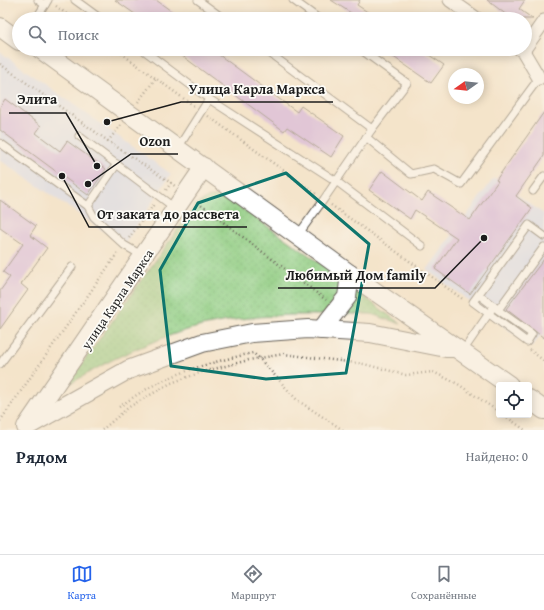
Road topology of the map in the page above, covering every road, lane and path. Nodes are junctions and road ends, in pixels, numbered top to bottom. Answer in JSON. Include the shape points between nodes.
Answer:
{"nodes":[{"id":1,"x":38,"y":0,"type":"edge"},
{"id":2,"x":75,"y":0,"type":"edge"},
{"id":3,"x":198,"y":0,"type":"edge"},
{"id":4,"x":292,"y":0,"type":"edge"},
{"id":5,"x":450,"y":0,"type":"edge"},
{"id":6,"x":47,"y":2,"type":"edge"},
{"id":7,"x":41,"y":12,"type":"edge"},
{"id":8,"x":62,"y":12,"type":"edge"},
{"id":9,"x":91,"y":12,"type":"edge"},
{"id":10,"x":214,"y":12,"type":"edge"},
{"id":11,"x":309,"y":12,"type":"edge"},
{"id":12,"x":467,"y":12,"type":"edge"},
{"id":13,"x":0,"y":21,"type":"edge"},
{"id":14,"x":544,"y":21,"type":"edge"},
{"id":15,"x":0,"y":27,"type":"edge"},
{"id":16,"x":12,"y":30,"type":"edge"},
{"id":17,"x":12,"y":36,"type":"edge"},
{"id":18,"x":532,"y":37,"type":"edge"},
{"id":19,"x":40,"y":56,"type":"edge"},
{"id":20,"x":49,"y":56,"type":"edge"},
{"id":21,"x":152,"y":56,"type":"edge"},
{"id":22,"x":273,"y":56,"type":"edge"},
{"id":23,"x":370,"y":56,"type":"edge"},
{"id":24,"x":527,"y":56,"type":"edge"},
{"id":25,"x":0,"y":64,"type":"edge"},
{"id":26,"x":156,"y":78,"type":"dead end"},
{"id":27,"x":541,"y":80,"type":"edge"},
{"id":28,"x":209,"y":98,"type":"junction"},
{"id":29,"x":128,"y":116,"type":"junction"},
{"id":30,"x":372,"y":129,"type":"junction"},
{"id":31,"x":79,"y":136,"type":"dead end"},
{"id":32,"x":366,"y":137,"type":"junction"},
{"id":33,"x":108,"y":141,"type":"junction"},
{"id":34,"x":0,"y":143,"type":"edge"},
{"id":35,"x":178,"y":148,"type":"junction"},
{"id":36,"x":117,"y":164,"type":"junction"},
{"id":37,"x":204,"y":170,"type":"junction"},
{"id":38,"x":544,"y":176,"type":"edge"},
{"id":39,"x":336,"y":181,"type":"junction"},
{"id":40,"x":171,"y":183,"type":"junction"},
{"id":41,"x":533,"y":191,"type":"dead end"},
{"id":42,"x":187,"y":194,"type":"junction"},
{"id":43,"x":160,"y":197,"type":"junction"},
{"id":44,"x":88,"y":206,"type":"junction"},
{"id":45,"x":177,"y":210,"type":"junction"},
{"id":46,"x":297,"y":235,"type":"junction"},
{"id":47,"x":544,"y":236,"type":"edge"},
{"id":48,"x":124,"y":245,"type":"junction"},
{"id":49,"x":422,"y":246,"type":"dead end"},
{"id":50,"x":544,"y":247,"type":"edge"},
{"id":51,"x":145,"y":256,"type":"junction"},
{"id":52,"x":72,"y":267,"type":"dead end"},
{"id":53,"x":350,"y":276,"type":"junction"},
{"id":54,"x":478,"y":295,"type":"junction"},
{"id":55,"x":328,"y":300,"type":"dead end"},
{"id":56,"x":496,"y":308,"type":"junction"},
{"id":57,"x":489,"y":314,"type":"junction"},
{"id":58,"x":321,"y":330,"type":"junction"},
{"id":59,"x":455,"y":349,"type":"junction"},
{"id":60,"x":259,"y":358,"type":"junction"},
{"id":61,"x":0,"y":364,"type":"edge"},
{"id":62,"x":505,"y":382,"type":"edge"},
{"id":63,"x":496,"y":383,"type":"edge"},
{"id":64,"x":532,"y":401,"type":"edge"},
{"id":65,"x":119,"y":407,"type":"dead end"},
{"id":66,"x":532,"y":409,"type":"edge"},
{"id":67,"x":496,"y":410,"type":"edge"},
{"id":68,"x":544,"y":410,"type":"edge"},
{"id":69,"x":508,"y":418,"type":"edge"},
{"id":70,"x":544,"y":418,"type":"edge"},
{"id":71,"x":0,"y":421,"type":"edge"},
{"id":72,"x":27,"y":428,"type":"edge"},
{"id":73,"x":102,"y":430,"type":"edge"},
{"id":74,"x":343,"y":430,"type":"edge"},
{"id":75,"x":524,"y":430,"type":"edge"}],
"edges":[{"from":1,"to":6,"type":"lane"},
{"from":2,"to":9,"type":"lane"},
{"from":3,"to":10,"type":"lane"},
{"from":4,"to":11,"type":"lane"},
{"from":5,"to":12,"type":"street"},
{"from":6,"to":7,"type":"lane"},
{"from":6,"to":8,"type":"path"},
{"from":13,"to":16,"type":"street"},
{"from":14,"to":18,"type":"street"},
{"from":15,"to":17,"type":"street"},
{"from":19,"to":29,"type":"street"},
{"from":20,"to":29,"type":"street"},
{"from":21,"to":28,"type":"lane"},
{"from":22,"to":30,"type":"lane"},
{"from":23,"to":30,"type":"lane","via":[[407,83]]},
{"from":24,"to":27,"type":"street"},
{"from":25,"to":33,"type":"path"},
{"from":26,"to":29,"type":"path"},
{"from":27,"to":32,"type":"lane","via":[[461,184],[434,169],[411,174]]},
{"from":28,"to":35,"type":"lane"},
{"from":28,"to":39,"type":"lane"},
{"from":29,"to":33,"type":"path"},
{"from":29,"to":35,"type":"street"},
{"from":29,"to":37,"type":"street"},
{"from":30,"to":32,"type":"lane"},
{"from":31,"to":36,"type":"lane"},
{"from":32,"to":39,"type":"lane"},
{"from":33,"to":40,"type":"path"},
{"from":34,"to":44,"type":"lane"},
{"from":35,"to":37,"type":"street"},
{"from":36,"to":43,"type":"lane"},
{"from":36,"to":44,"type":"lane"},
{"from":37,"to":42,"type":"street","name":"улица Карла Маркса"},
{"from":37,"to":46,"type":"street"},
{"from":37,"to":53,"type":"street"},
{"from":38,"to":41,"type":"lane"},
{"from":39,"to":46,"type":"lane"},
{"from":39,"to":49,"type":"lane"},
{"from":40,"to":42,"type":"path"},
{"from":40,"to":43,"type":"path"},
{"from":42,"to":45,"type":"street","name":"улица Карла Маркса"},
{"from":42,"to":55,"type":"path"},
{"from":43,"to":45,"type":"lane"},
{"from":43,"to":48,"type":"path"},
{"from":44,"to":48,"type":"lane","via":[[94,217]]},
{"from":45,"to":51,"type":"street","name":"улица Карла Маркса"},
{"from":46,"to":53,"type":"street"},
{"from":47,"to":54,"type":"lane","via":[[529,225]]},
{"from":48,"to":51,"type":"lane"},
{"from":48,"to":71,"type":"path"},
{"from":50,"to":56,"type":"lane"},
{"from":51,"to":72,"type":"street","name":"улица Карла Маркса"},
{"from":52,"to":61,"type":"lane"},
{"from":53,"to":58,"type":"street","via":[[348,297]]},
{"from":53,"to":59,"type":"street"},
{"from":54,"to":56,"type":"lane"},
{"from":54,"to":57,"type":"lane","via":[[473,302]]},
{"from":56,"to":57,"type":"lane"},
{"from":56,"to":57,"type":"lane","via":[[532,334],[527,342]]},
{"from":57,"to":59,"type":"lane"},
{"from":58,"to":59,"type":"street","via":[[370,333]]},
{"from":58,"to":72,"type":"street","via":[[252,333],[202,342],[128,370]]},
{"from":59,"to":62,"type":"street"},
{"from":59,"to":63,"type":"street"},
{"from":60,"to":65,"type":"path","via":[[253,353],[203,365],[145,390]]},
{"from":60,"to":67,"type":"path","via":[[284,354],[364,364],[406,375],[433,372],[458,384]]},
{"from":60,"to":73,"type":"path","via":[[202,372],[171,383],[129,407]]},
{"from":60,"to":74,"type":"path","via":[[297,400]]},
{"from":64,"to":68,"type":"street"},
{"from":66,"to":70,"type":"street"},
{"from":69,"to":75,"type":"path"}]}
